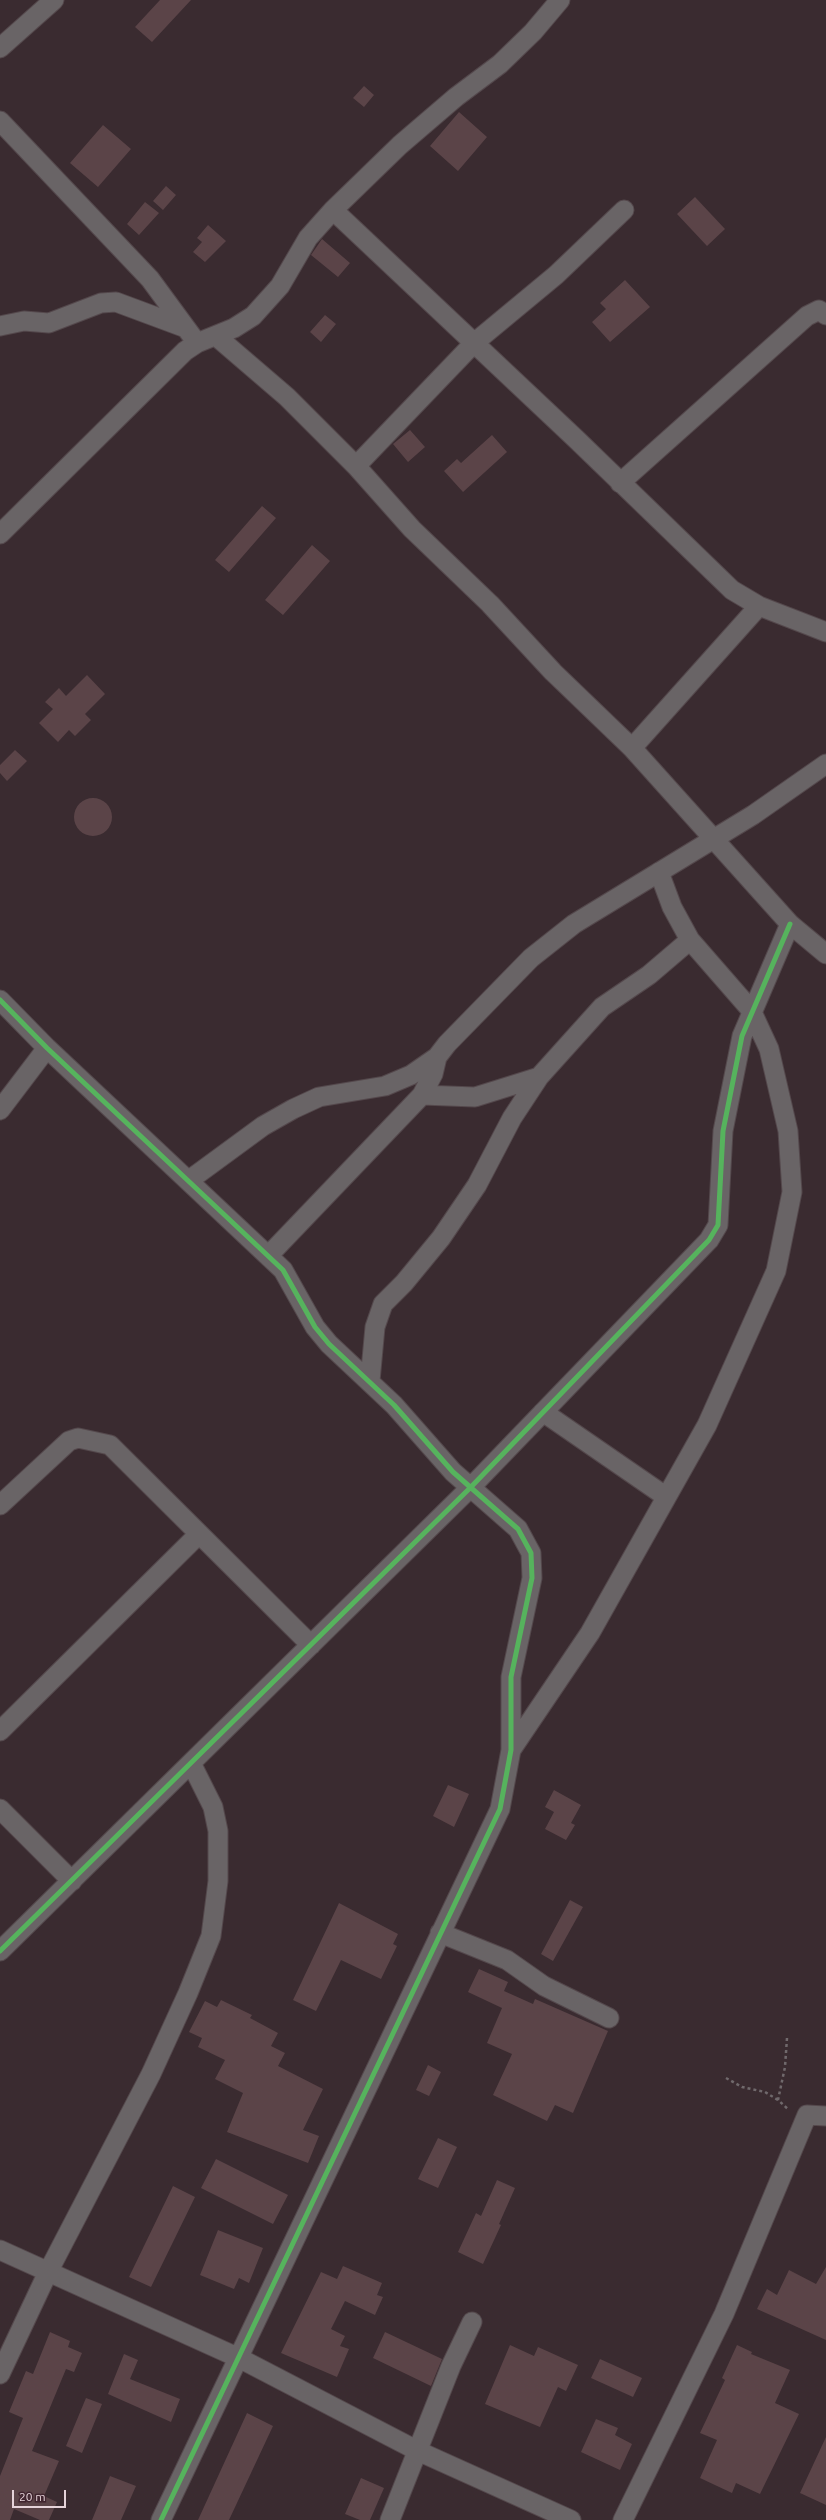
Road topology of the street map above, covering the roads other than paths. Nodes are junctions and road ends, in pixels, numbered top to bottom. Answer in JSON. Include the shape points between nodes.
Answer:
{"nodes":[{"id":1,"x":54,"y":0,"type":"edge"},
{"id":2,"x":560,"y":0,"type":"edge"},
{"id":3,"x":0,"y":48,"type":"edge"},
{"id":4,"x":0,"y":121,"type":"edge"},
{"id":5,"x":333,"y":210,"type":"junction"},
{"id":6,"x":624,"y":210,"type":"dead end"},
{"id":7,"x":826,"y":316,"type":"edge"},
{"id":8,"x":0,"y":326,"type":"edge"},
{"id":9,"x":192,"y":335,"type":"junction"},
{"id":10,"x":216,"y":336,"type":"junction"},
{"id":11,"x":474,"y":343,"type":"junction"},
{"id":12,"x":356,"y":466,"type":"junction"},
{"id":13,"x":620,"y":483,"type":"junction"},
{"id":14,"x":0,"y":534,"type":"edge"},
{"id":15,"x":759,"y":606,"type":"junction"},
{"id":16,"x":826,"y":632,"type":"edge"},
{"id":17,"x":632,"y":748,"type":"junction"},
{"id":18,"x":826,"y":764,"type":"edge"},
{"id":19,"x":714,"y":837,"type":"junction"},
{"id":20,"x":659,"y":872,"type":"junction"},
{"id":21,"x":790,"y":924,"type":"junction"},
{"id":22,"x":690,"y":940,"type":"junction"},
{"id":23,"x":826,"y":954,"type":"edge"},
{"id":24,"x":0,"y":1000,"type":"edge"},
{"id":25,"x":752,"y":1010,"type":"junction"},
{"id":26,"x":47,"y":1048,"type":"junction"},
{"id":27,"x":437,"y":1057,"type":"junction"},
{"id":28,"x":539,"y":1077,"type":"junction"},
{"id":29,"x":422,"y":1095,"type":"junction"},
{"id":30,"x":0,"y":1110,"type":"edge"},
{"id":31,"x":188,"y":1181,"type":"junction"},
{"id":32,"x":268,"y":1256,"type":"junction"},
{"id":33,"x":370,"y":1381,"type":"junction"},
{"id":34,"x":543,"y":1412,"type":"junction"},
{"id":35,"x":471,"y":1487,"type":"junction"},
{"id":36,"x":666,"y":1496,"type":"junction"},
{"id":37,"x":0,"y":1505,"type":"edge"},
{"id":38,"x":200,"y":1534,"type":"junction"},
{"id":39,"x":311,"y":1645,"type":"junction"},
{"id":40,"x":0,"y":1731,"type":"edge"},
{"id":41,"x":511,"y":1750,"type":"junction"},
{"id":42,"x":191,"y":1763,"type":"junction"},
{"id":43,"x":0,"y":1809,"type":"edge"},
{"id":44,"x":72,"y":1881,"type":"junction"},
{"id":45,"x":440,"y":1933,"type":"junction"},
{"id":46,"x":0,"y":1952,"type":"edge"},
{"id":47,"x":609,"y":2018,"type":"dead end"},
{"id":48,"x":826,"y":2116,"type":"edge"},
{"id":49,"x":0,"y":2250,"type":"edge"},
{"id":50,"x":48,"y":2272,"type":"junction"},
{"id":51,"x":472,"y":2322,"type":"dead end"},
{"id":52,"x":239,"y":2358,"type":"junction"},
{"id":53,"x":0,"y":2374,"type":"edge"},
{"id":54,"x":418,"y":2451,"type":"junction"},
{"id":55,"x":162,"y":2520,"type":"edge"},
{"id":56,"x":390,"y":2520,"type":"edge"},
{"id":57,"x":572,"y":2520,"type":"edge"},
{"id":58,"x":623,"y":2520,"type":"edge"}],
"edges":[{"from":1,"to":3,"type":"street"},
{"from":2,"to":5,"type":"street","via":[[533,32],[500,64],[456,97],[406,140]]},
{"from":4,"to":9,"type":"street","via":[[150,279]]},
{"from":5,"to":10,"type":"street","via":[[308,238],[280,286],[253,316]]},
{"from":5,"to":11,"type":"street"},
{"from":6,"to":11,"type":"street","via":[[556,275]]},
{"from":7,"to":13,"type":"street","via":[[820,310],[807,316]]},
{"from":8,"to":9,"type":"street","via":[[24,321],[49,323],[101,303],[116,302]]},
{"from":9,"to":10,"type":"street"},
{"from":9,"to":14,"type":"street","via":[[185,351]]},
{"from":10,"to":12,"type":"street","via":[[287,397]]},
{"from":11,"to":12,"type":"street"},
{"from":11,"to":13,"type":"street"},
{"from":12,"to":17,"type":"street","via":[[412,528],[490,604],[553,672]]},
{"from":13,"to":15,"type":"street","via":[[732,590]]},
{"from":15,"to":16,"type":"street"},
{"from":15,"to":17,"type":"street"},
{"from":17,"to":19,"type":"street"},
{"from":18,"to":19,"type":"street","via":[[752,815]]},
{"from":19,"to":20,"type":"street"},
{"from":19,"to":21,"type":"street"},
{"from":20,"to":22,"type":"street","via":[[672,907]]},
{"from":20,"to":27,"type":"street","via":[[574,924],[531,958],[478,1010]]},
{"from":21,"to":23,"type":"street"},
{"from":21,"to":25,"type":"street"},
{"from":22,"to":25,"type":"street"},
{"from":22,"to":28,"type":"street","via":[[649,975],[602,1007]]},
{"from":24,"to":26,"type":"street"},
{"from":25,"to":34,"type":"street","via":[[742,1036],[723,1131],[718,1225],[694,1256]]},
{"from":25,"to":36,"type":"street","via":[[769,1049],[788,1131],[792,1192],[776,1271],[707,1425]]},
{"from":26,"to":30,"type":"street"},
{"from":26,"to":31,"type":"street"},
{"from":27,"to":29,"type":"street"},
{"from":27,"to":31,"type":"street","via":[[411,1075],[385,1086],[319,1096],[293,1108],[263,1126]]},
{"from":28,"to":29,"type":"street","via":[[475,1097]]},
{"from":28,"to":33,"type":"street","via":[[512,1118],[477,1185],[441,1238],[383,1304],[375,1327]]},
{"from":29,"to":32,"type":"street"},
{"from":31,"to":32,"type":"street"},
{"from":32,"to":33,"type":"street","via":[[283,1270],[315,1327],[329,1344]]},
{"from":33,"to":35,"type":"street","via":[[453,1472]]},
{"from":34,"to":35,"type":"street"},
{"from":34,"to":36,"type":"street"},
{"from":35,"to":39,"type":"street"},
{"from":35,"to":41,"type":"street","via":[[518,1529],[531,1553],[532,1578],[510,1677]]},
{"from":36,"to":41,"type":"street","via":[[590,1633]]},
{"from":37,"to":38,"type":"street","via":[[69,1441],[78,1438],[92,1440],[110,1445]]},
{"from":38,"to":39,"type":"street"},
{"from":38,"to":40,"type":"street"},
{"from":39,"to":42,"type":"street"},
{"from":41,"to":45,"type":"street","via":[[500,1809]]},
{"from":42,"to":44,"type":"street"},
{"from":42,"to":50,"type":"street","via":[[213,1807],[218,1831],[218,1881],[211,1936],[188,1994],[151,2074]]},
{"from":43,"to":44,"type":"street"},
{"from":44,"to":46,"type":"street"},
{"from":45,"to":47,"type":"street","via":[[508,1960],[544,1986]]},
{"from":45,"to":52,"type":"street"},
{"from":48,"to":58,"type":"street","via":[[807,2115],[724,2314]]},
{"from":49,"to":50,"type":"street"},
{"from":50,"to":52,"type":"street"},
{"from":50,"to":53,"type":"street"},
{"from":51,"to":54,"type":"street","via":[[451,2366]]},
{"from":52,"to":54,"type":"street"},
{"from":52,"to":55,"type":"street"},
{"from":54,"to":56,"type":"street"},
{"from":54,"to":57,"type":"street"}]}
